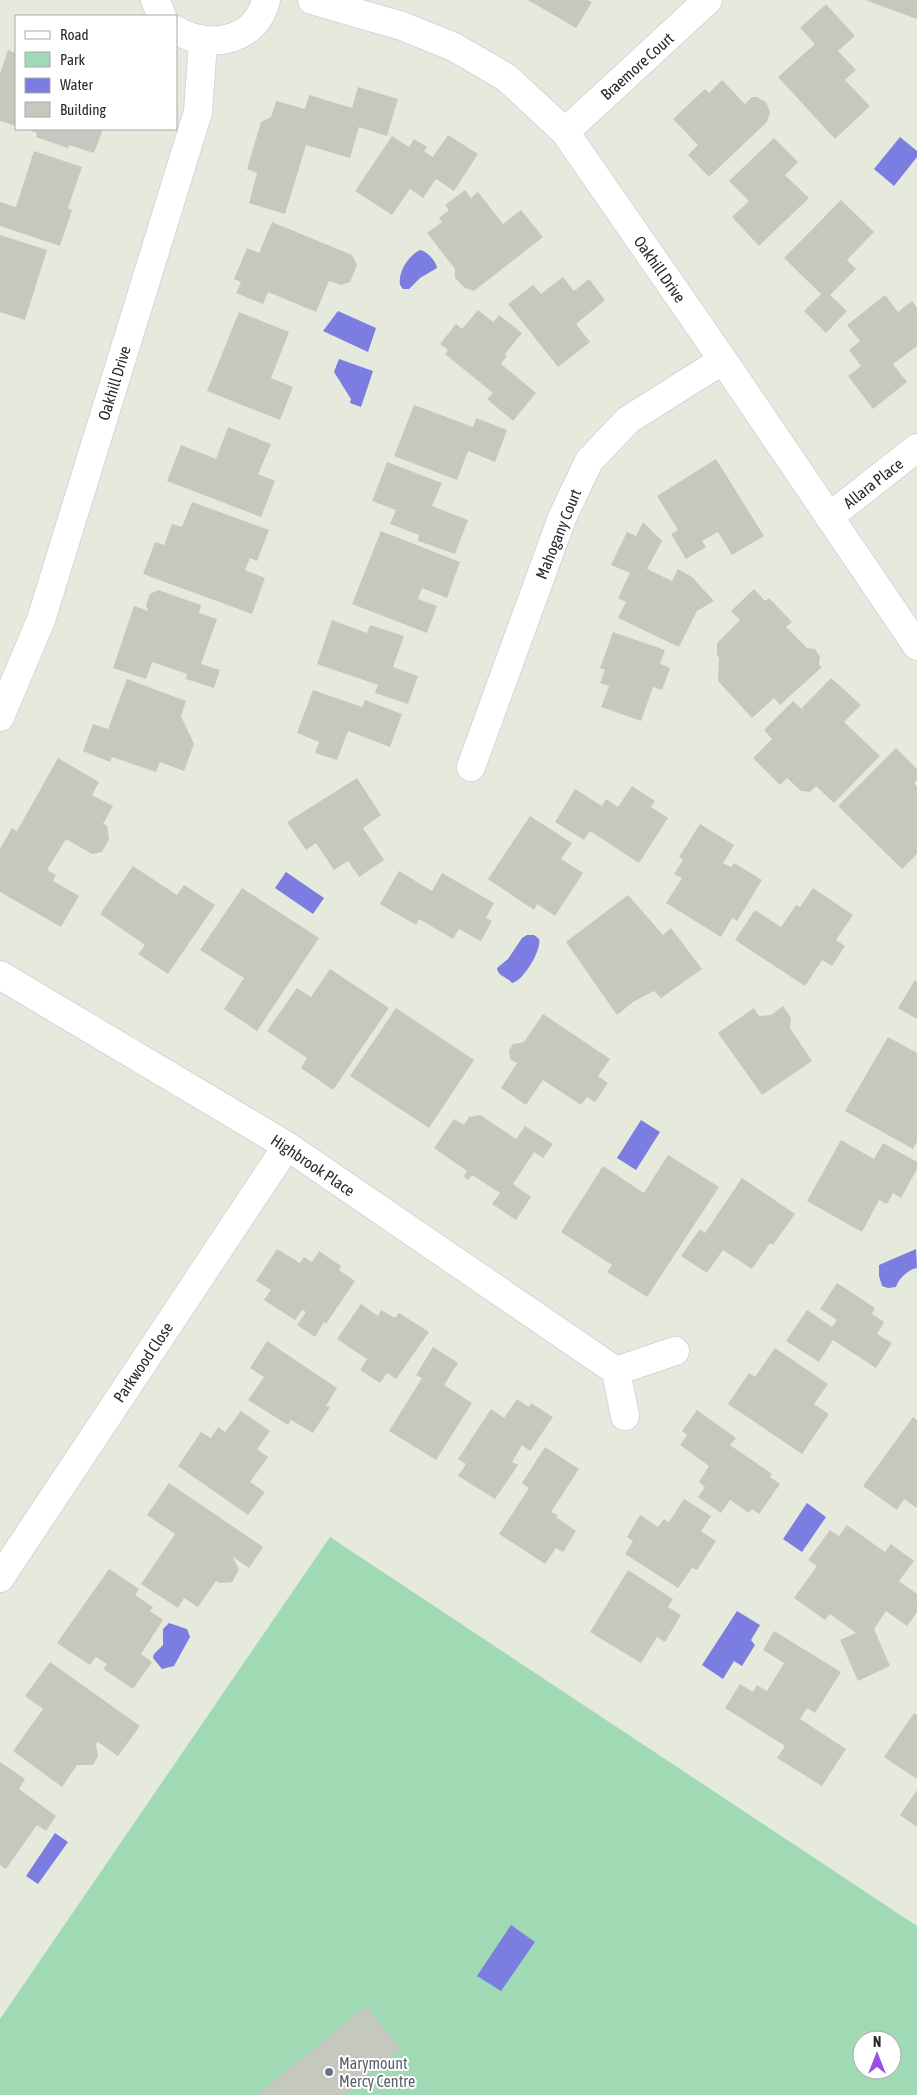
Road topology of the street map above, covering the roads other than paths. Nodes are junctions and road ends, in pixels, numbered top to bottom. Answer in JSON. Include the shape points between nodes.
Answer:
{"nodes":[{"id":1,"x":155,"y":0,"type":"edge"},
{"id":2,"x":266,"y":0,"type":"edge"},
{"id":3,"x":312,"y":0,"type":"edge"},
{"id":4,"x":708,"y":0,"type":"edge"},
{"id":5,"x":162,"y":15,"type":"edge"},
{"id":6,"x":178,"y":31,"type":"edge"},
{"id":7,"x":203,"y":42,"type":"junction"},
{"id":8,"x":565,"y":132,"type":"junction"},
{"id":9,"x":723,"y":360,"type":"junction"},
{"id":10,"x":917,"y":448,"type":"edge"},
{"id":11,"x":829,"y":517,"type":"junction"},
{"id":12,"x":917,"y":646,"type":"edge"},
{"id":13,"x":0,"y":717,"type":"edge"},
{"id":14,"x":471,"y":767,"type":"dead end"},
{"id":15,"x":0,"y":975,"type":"edge"},
{"id":16,"x":287,"y":1146,"type":"junction"},
{"id":17,"x":675,"y":1351,"type":"dead end"},
{"id":18,"x":616,"y":1371,"type":"junction"},
{"id":19,"x":625,"y":1416,"type":"dead end"},
{"id":20,"x":0,"y":1578,"type":"edge"}],
"edges":[{"from":1,"to":5,"type":"street"},
{"from":2,"to":7,"type":"street","via":[[255,22],[240,34],[222,41]]},
{"from":3,"to":8,"type":"street","name":"Oakhill Drive","via":[[402,26],[454,47],[507,78]]},
{"from":4,"to":8,"type":"street","name":"Braemore Court"},
{"from":6,"to":7,"type":"street"},
{"from":7,"to":13,"type":"street","name":"Oakhill Drive","via":[[198,112],[41,620]]},
{"from":8,"to":9,"type":"street","name":"Oakhill Drive"},
{"from":9,"to":11,"type":"street","name":"Oakhill Drive"},
{"from":9,"to":14,"type":"street","name":"Mahogany Court","via":[[628,420],[589,461],[562,518]]},
{"from":10,"to":11,"type":"street","name":"Allara Place"},
{"from":11,"to":12,"type":"street","name":"Oakhill Drive"},
{"from":15,"to":16,"type":"street","name":"Highbrook Place"},
{"from":16,"to":18,"type":"street","name":"Highbrook Place"},
{"from":16,"to":20,"type":"street","name":"Parkwood Close"},
{"from":17,"to":18,"type":"street"},
{"from":18,"to":19,"type":"street"}]}
